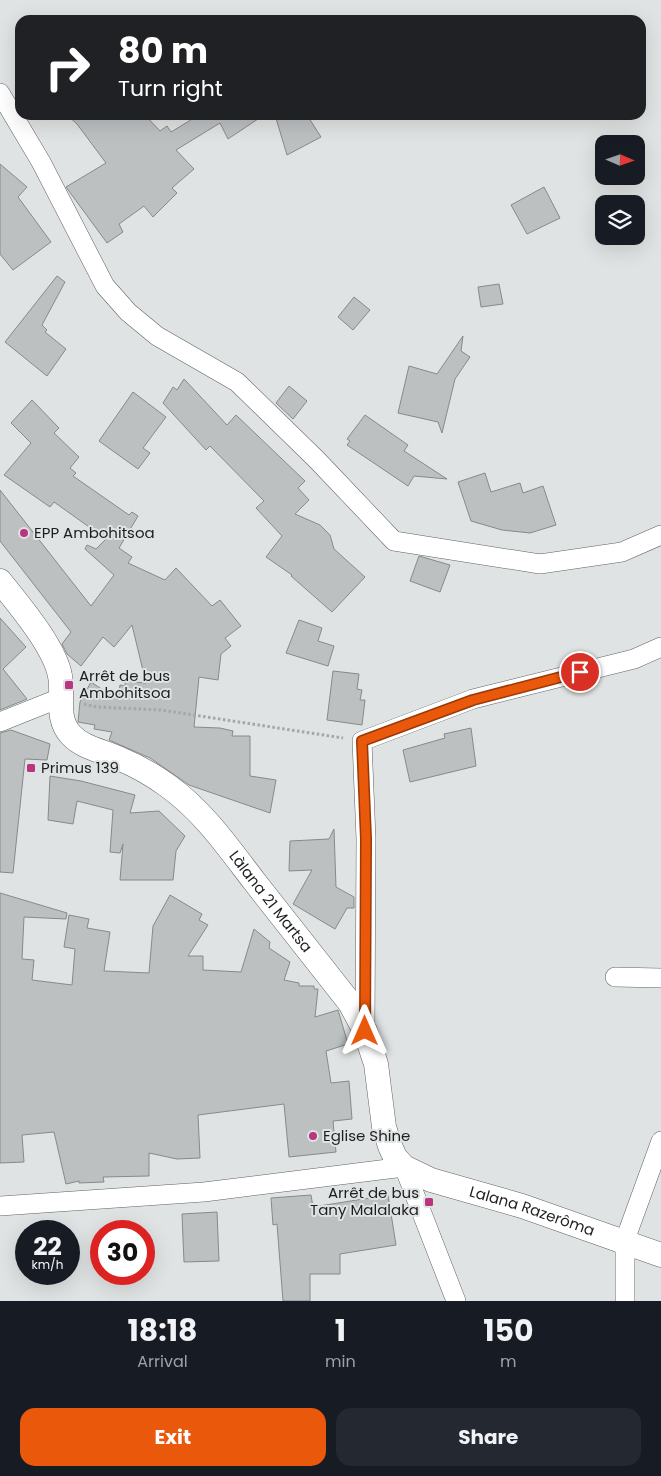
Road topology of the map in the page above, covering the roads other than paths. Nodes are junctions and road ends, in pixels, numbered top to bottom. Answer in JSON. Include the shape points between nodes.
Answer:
{"nodes":[{"id":1,"x":0,"y":93,"type":"edge"},
{"id":2,"x":15,"y":118,"type":"edge"},
{"id":3,"x":16,"y":120,"type":"edge"},
{"id":4,"x":661,"y":535,"type":"edge"},
{"id":5,"x":0,"y":581,"type":"edge"},
{"id":6,"x":661,"y":647,"type":"edge"},
{"id":7,"x":60,"y":698,"type":"junction"},
{"id":8,"x":0,"y":722,"type":"edge"},
{"id":9,"x":615,"y":977,"type":"dead end"},
{"id":10,"x":661,"y":978,"type":"edge"},
{"id":11,"x":365,"y":1031,"type":"junction"},
{"id":12,"x":661,"y":1141,"type":"edge"},
{"id":13,"x":404,"y":1167,"type":"junction"},
{"id":14,"x":0,"y":1206,"type":"edge"},
{"id":15,"x":625,"y":1240,"type":"junction"},
{"id":16,"x":661,"y":1255,"type":"edge"},
{"id":17,"x":456,"y":1301,"type":"edge"},
{"id":18,"x":625,"y":1301,"type":"edge"}],
"edges":[{"from":1,"to":2,"type":"street"},
{"from":3,"to":4,"type":"street","via":[[105,286],[128,312],[157,336],[237,382],[394,541],[540,564],[622,552]]},
{"from":5,"to":7,"type":"street","name":"Làlana 21 Martsa","via":[[33,624],[58,665]]},
{"from":6,"to":11,"type":"street","via":[[634,658],[473,700],[362,741],[366,839]]},
{"from":7,"to":8,"type":"street"},
{"from":7,"to":11,"type":"street","name":"Làlana 21 Martsa","via":[[63,719],[70,734],[85,745],[151,775],[202,815],[350,1003]]},
{"from":9,"to":10,"type":"street"},
{"from":11,"to":13,"type":"street","name":"Làlana 21 Martsa","via":[[376,1064],[387,1136],[395,1157]]},
{"from":12,"to":15,"type":"street"},
{"from":13,"to":14,"type":"street","via":[[204,1192]]},
{"from":13,"to":15,"type":"street","name":"Lalana Razerôma","via":[[432,1180]]},
{"from":13,"to":17,"type":"street"},
{"from":15,"to":16,"type":"street","name":"Lalana Razerôma"},
{"from":15,"to":18,"type":"street"}]}
